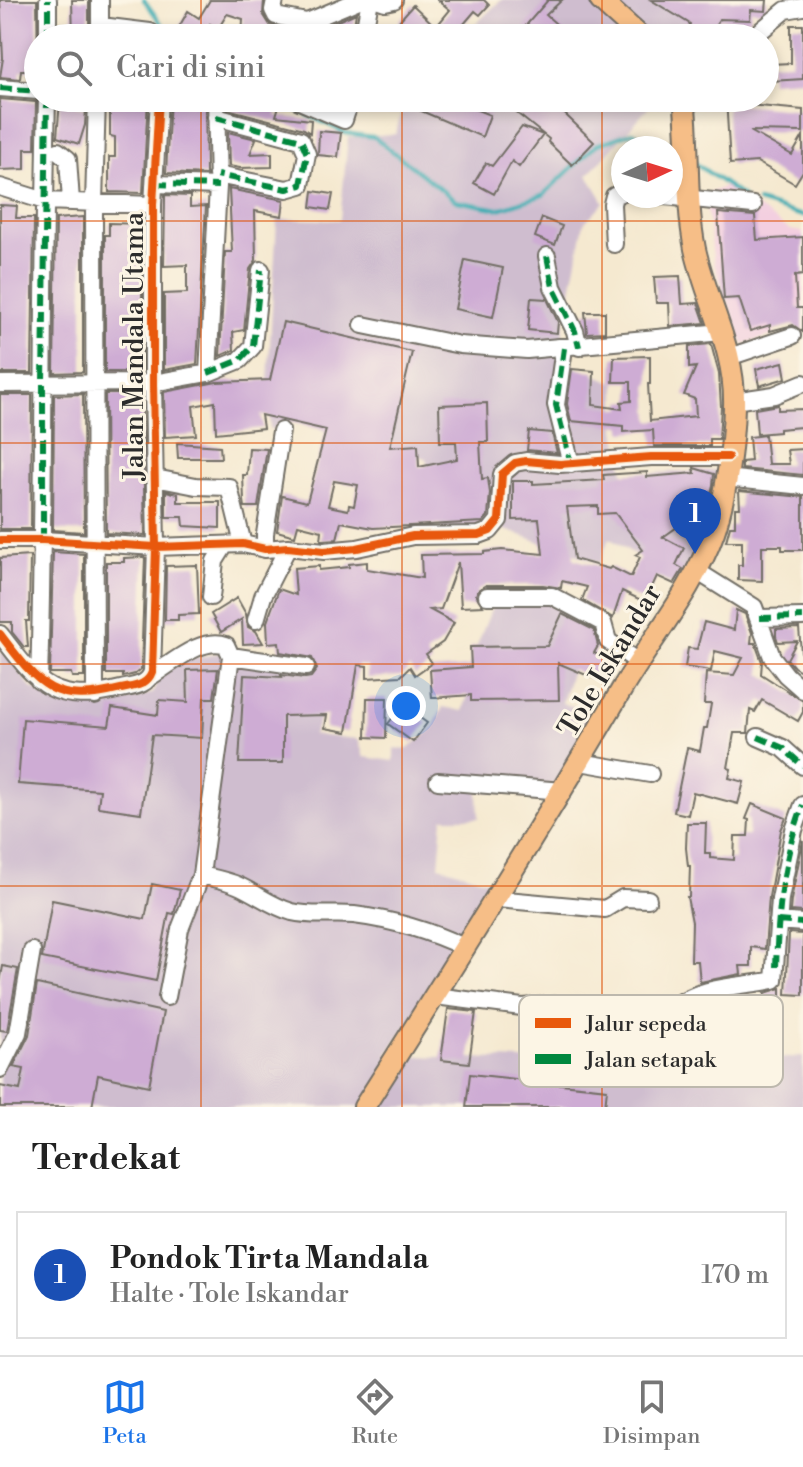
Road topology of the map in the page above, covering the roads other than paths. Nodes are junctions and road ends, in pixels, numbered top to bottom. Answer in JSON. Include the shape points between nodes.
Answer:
{"nodes":[{"id":1,"x":48,"y":0,"type":"edge"},
{"id":2,"x":100,"y":0,"type":"edge"},
{"id":3,"x":275,"y":0,"type":"edge"},
{"id":4,"x":359,"y":0,"type":"edge"},
{"id":5,"x":370,"y":0,"type":"edge"},
{"id":6,"x":379,"y":0,"type":"edge"},
{"id":7,"x":394,"y":0,"type":"edge"},
{"id":8,"x":600,"y":0,"type":"edge"},
{"id":9,"x":803,"y":7,"type":"edge"},
{"id":10,"x":48,"y":24,"type":"edge"},
{"id":11,"x":100,"y":24,"type":"edge"},
{"id":12,"x":366,"y":24,"type":"edge"},
{"id":13,"x":627,"y":24,"type":"edge"},
{"id":14,"x":769,"y":24,"type":"edge"},
{"id":15,"x":0,"y":88,"type":"edge"},
{"id":16,"x":24,"y":90,"type":"edge"},
{"id":17,"x":47,"y":112,"type":"edge"},
{"id":18,"x":97,"y":112,"type":"edge"},
{"id":19,"x":159,"y":112,"type":"edge"},
{"id":20,"x":216,"y":112,"type":"edge"},
{"id":21,"x":325,"y":112,"type":"edge"},
{"id":22,"x":347,"y":112,"type":"edge"},
{"id":23,"x":688,"y":112,"type":"edge"},
{"id":24,"x":216,"y":117,"type":"junction"},
{"id":25,"x":58,"y":151,"type":"dead end"},
{"id":26,"x":218,"y":181,"type":"junction"},
{"id":27,"x":156,"y":184,"type":"junction"},
{"id":28,"x":0,"y":187,"type":"edge"},
{"id":29,"x":688,"y":190,"type":"junction"},
{"id":30,"x":683,"y":191,"type":"edge"},
{"id":31,"x":45,"y":201,"type":"junction"},
{"id":32,"x":71,"y":201,"type":"junction"},
{"id":33,"x":94,"y":203,"type":"junction"},
{"id":34,"x":153,"y":205,"type":"junction"},
{"id":35,"x":753,"y":205,"type":"dead end"},
{"id":36,"x":612,"y":208,"type":"edge"},
{"id":37,"x":614,"y":244,"type":"dead end"},
{"id":38,"x":547,"y":256,"type":"dead end"},
{"id":39,"x":261,"y":270,"type":"dead end"},
{"id":40,"x":363,"y":325,"type":"dead end"},
{"id":41,"x":722,"y":332,"type":"junction"},
{"id":42,"x":792,"y":336,"type":"dead end"},
{"id":43,"x":572,"y":348,"type":"junction"},
{"id":44,"x":729,"y":357,"type":"junction"},
{"id":45,"x":208,"y":373,"type":"junction"},
{"id":46,"x":43,"y":382,"type":"junction"},
{"id":47,"x":96,"y":383,"type":"junction"},
{"id":48,"x":153,"y":383,"type":"junction"},
{"id":49,"x":803,"y":383,"type":"edge"},
{"id":50,"x":0,"y":384,"type":"edge"},
{"id":51,"x":734,"y":401,"type":"junction"},
{"id":52,"x":281,"y":431,"type":"dead end"},
{"id":53,"x":728,"y":457,"type":"junction"},
{"id":54,"x":571,"y":464,"type":"junction"},
{"id":55,"x":155,"y":478,"type":"junction"},
{"id":56,"x":725,"y":478,"type":"junction"},
{"id":57,"x":803,"y":486,"type":"edge"},
{"id":58,"x":0,"y":540,"type":"edge"},
{"id":59,"x":43,"y":540,"type":"junction"},
{"id":60,"x":96,"y":544,"type":"junction"},
{"id":61,"x":243,"y":544,"type":"junction"},
{"id":62,"x":225,"y":545,"type":"junction"},
{"id":63,"x":156,"y":547,"type":"junction"},
{"id":64,"x":288,"y":547,"type":"junction"},
{"id":65,"x":265,"y":549,"type":"junction"},
{"id":66,"x":695,"y":570,"type":"junction"},
{"id":67,"x":487,"y":596,"type":"dead end"},
{"id":68,"x":211,"y":597,"type":"dead end"},
{"id":69,"x":803,"y":617,"type":"edge"},
{"id":70,"x":760,"y":618,"type":"junction"},
{"id":71,"x":256,"y":620,"type":"dead end"},
{"id":72,"x":0,"y":634,"type":"edge"},
{"id":73,"x":231,"y":656,"type":"junction"},
{"id":74,"x":638,"y":662,"type":"junction"},
{"id":75,"x":306,"y":667,"type":"dead end"},
{"id":76,"x":150,"y":677,"type":"junction"},
{"id":77,"x":39,"y":681,"type":"junction"},
{"id":78,"x":803,"y":690,"type":"edge"},
{"id":79,"x":95,"y":696,"type":"junction"},
{"id":80,"x":758,"y":737,"type":"dead end"},
{"id":81,"x":580,"y":762,"type":"junction"},
{"id":82,"x":803,"y":766,"type":"edge"},
{"id":83,"x":650,"y":774,"type":"dead end"},
{"id":84,"x":438,"y":781,"type":"dead end"},
{"id":85,"x":563,"y":791,"type":"junction"},
{"id":86,"x":803,"y":805,"type":"edge"},
{"id":87,"x":796,"y":856,"type":"edge"},
{"id":88,"x":201,"y":875,"type":"junction"},
{"id":89,"x":497,"y":899,"type":"junction"},
{"id":90,"x":648,"y":899,"type":"dead end"},
{"id":91,"x":778,"y":921,"type":"junction"},
{"id":92,"x":803,"y":923,"type":"edge"},
{"id":93,"x":466,"y":948,"type":"junction"},
{"id":94,"x":32,"y":951,"type":"dead end"},
{"id":95,"x":700,"y":995,"type":"edge"},
{"id":96,"x":435,"y":996,"type":"junction"},
{"id":97,"x":167,"y":997,"type":"dead end"},
{"id":98,"x":519,"y":1007,"type":"edge"},
{"id":99,"x":0,"y":1069,"type":"edge"},
{"id":100,"x":364,"y":1107,"type":"edge"}],
"edges":[{"from":1,"to":10,"type":"street"},
{"from":2,"to":11,"type":"street"},
{"from":3,"to":4,"type":"street","via":[[276,16],[304,23]]},
{"from":5,"to":12,"type":"street"},
{"from":6,"to":7,"type":"street"},
{"from":8,"to":13,"type":"main road"},
{"from":9,"to":14,"type":"street","via":[[786,10]]},
{"from":15,"to":16,"type":"street"},
{"from":17,"to":31,"type":"street"},
{"from":18,"to":33,"type":"street"},
{"from":19,"to":27,"type":"street","name":"Jalan Mandala Utama"},
{"from":20,"to":24,"type":"street"},
{"from":21,"to":22,"type":"street","via":[[344,120]]},
{"from":23,"to":29,"type":"main road","name":"Tole Iskandar"},
{"from":24,"to":26,"type":"street"},
{"from":24,"to":26,"type":"street","via":[[301,140],[307,154],[296,188]]},
{"from":25,"to":32,"type":"street","via":[[68,159]]},
{"from":26,"to":27,"type":"street"},
{"from":26,"to":45,"type":"street"},
{"from":27,"to":34,"type":"street","name":"Jalan Mandala Utama"},
{"from":28,"to":31,"type":"street"},
{"from":29,"to":30,"type":"street"},
{"from":29,"to":35,"type":"street"},
{"from":29,"to":41,"type":"main road","name":"Tole Iskandar","via":[[700,266]]},
{"from":31,"to":32,"type":"street"},
{"from":31,"to":46,"type":"street"},
{"from":32,"to":33,"type":"street"},
{"from":33,"to":34,"type":"street"},
{"from":33,"to":47,"type":"street"},
{"from":34,"to":48,"type":"street","name":"Jalan Mandala Utama"},
{"from":36,"to":37,"type":"street"},
{"from":38,"to":43,"type":"street","via":[[550,280],[575,331]]},
{"from":39,"to":45,"type":"street","via":[[253,346],[240,360]]},
{"from":40,"to":43,"type":"street","via":[[460,345]]},
{"from":41,"to":43,"type":"street"},
{"from":41,"to":44,"type":"main road","name":"Tole Iskandar"},
{"from":42,"to":44,"type":"street"},
{"from":43,"to":54,"type":"street","via":[[556,405]]},
{"from":44,"to":51,"type":"main road","name":"Tole Iskandar"},
{"from":45,"to":48,"type":"street"},
{"from":46,"to":47,"type":"street"},
{"from":46,"to":50,"type":"street"},
{"from":46,"to":59,"type":"street"},
{"from":47,"to":48,"type":"street"},
{"from":47,"to":60,"type":"street"},
{"from":48,"to":55,"type":"street","name":"Jalan Mandala Utama"},
{"from":49,"to":51,"type":"street","via":[[774,395]]},
{"from":51,"to":53,"type":"main road","name":"Tole Iskandar"},
{"from":52,"to":65,"type":"street"},
{"from":53,"to":54,"type":"street"},
{"from":53,"to":56,"type":"main road","name":"Tole Iskandar"},
{"from":54,"to":64,"type":"street","via":[[526,461],[507,468],[502,474],[499,520],[479,535],[413,536],[339,551]]},
{"from":55,"to":61,"type":"street","via":[[229,487]]},
{"from":55,"to":63,"type":"street","name":"Jalan Mandala Utama"},
{"from":56,"to":57,"type":"street"},
{"from":56,"to":66,"type":"main road","name":"Tole Iskandar","via":[[714,532]]},
{"from":58,"to":59,"type":"street"},
{"from":59,"to":60,"type":"street"},
{"from":59,"to":77,"type":"street"},
{"from":60,"to":63,"type":"street"},
{"from":60,"to":79,"type":"street"},
{"from":61,"to":62,"type":"street"},
{"from":61,"to":65,"type":"street"},
{"from":62,"to":63,"type":"street"},
{"from":62,"to":68,"type":"street","via":[[215,561]]},
{"from":63,"to":76,"type":"street","name":"Jalan Mandala Utama"},
{"from":64,"to":65,"type":"street"},
{"from":64,"to":71,"type":"street"},
{"from":66,"to":70,"type":"street","via":[[749,602]]},
{"from":66,"to":74,"type":"main road","name":"Tole Iskandar"},
{"from":67,"to":74,"type":"street","via":[[554,596],[603,623],[608,641]]},
{"from":69,"to":70,"type":"street"},
{"from":70,"to":78,"type":"street","via":[[772,657]]},
{"from":72,"to":77,"type":"street"},
{"from":73,"to":75,"type":"street"},
{"from":73,"to":76,"type":"street","via":[[223,643],[209,644]]},
{"from":73,"to":88,"type":"street"},
{"from":74,"to":81,"type":"main road","name":"Tole Iskandar"},
{"from":76,"to":79,"type":"street","via":[[144,684]]},
{"from":77,"to":79,"type":"street","via":[[68,694]]},
{"from":80,"to":82,"type":"street","via":[[783,748]]},
{"from":81,"to":83,"type":"street"},
{"from":81,"to":85,"type":"main road","name":"Tole Iskandar"},
{"from":84,"to":85,"type":"street"},
{"from":85,"to":89,"type":"main road","name":"Tole Iskandar"},
{"from":86,"to":87,"type":"street"},
{"from":87,"to":91,"type":"street"},
{"from":88,"to":93,"type":"street","via":[[239,886],[287,910],[409,925]]},
{"from":88,"to":97,"type":"street","via":[[177,941]]},
{"from":89,"to":90,"type":"street","via":[[605,909],[623,898]]},
{"from":89,"to":93,"type":"main road","name":"Tole Iskandar"},
{"from":91,"to":92,"type":"street"},
{"from":91,"to":95,"type":"street","via":[[773,980]]},
{"from":93,"to":96,"type":"main road","name":"Tole Iskandar"},
{"from":94,"to":99,"type":"street","via":[[18,1033]]},
{"from":96,"to":98,"type":"street"},
{"from":96,"to":100,"type":"main road","name":"Tole Iskandar"}]}
